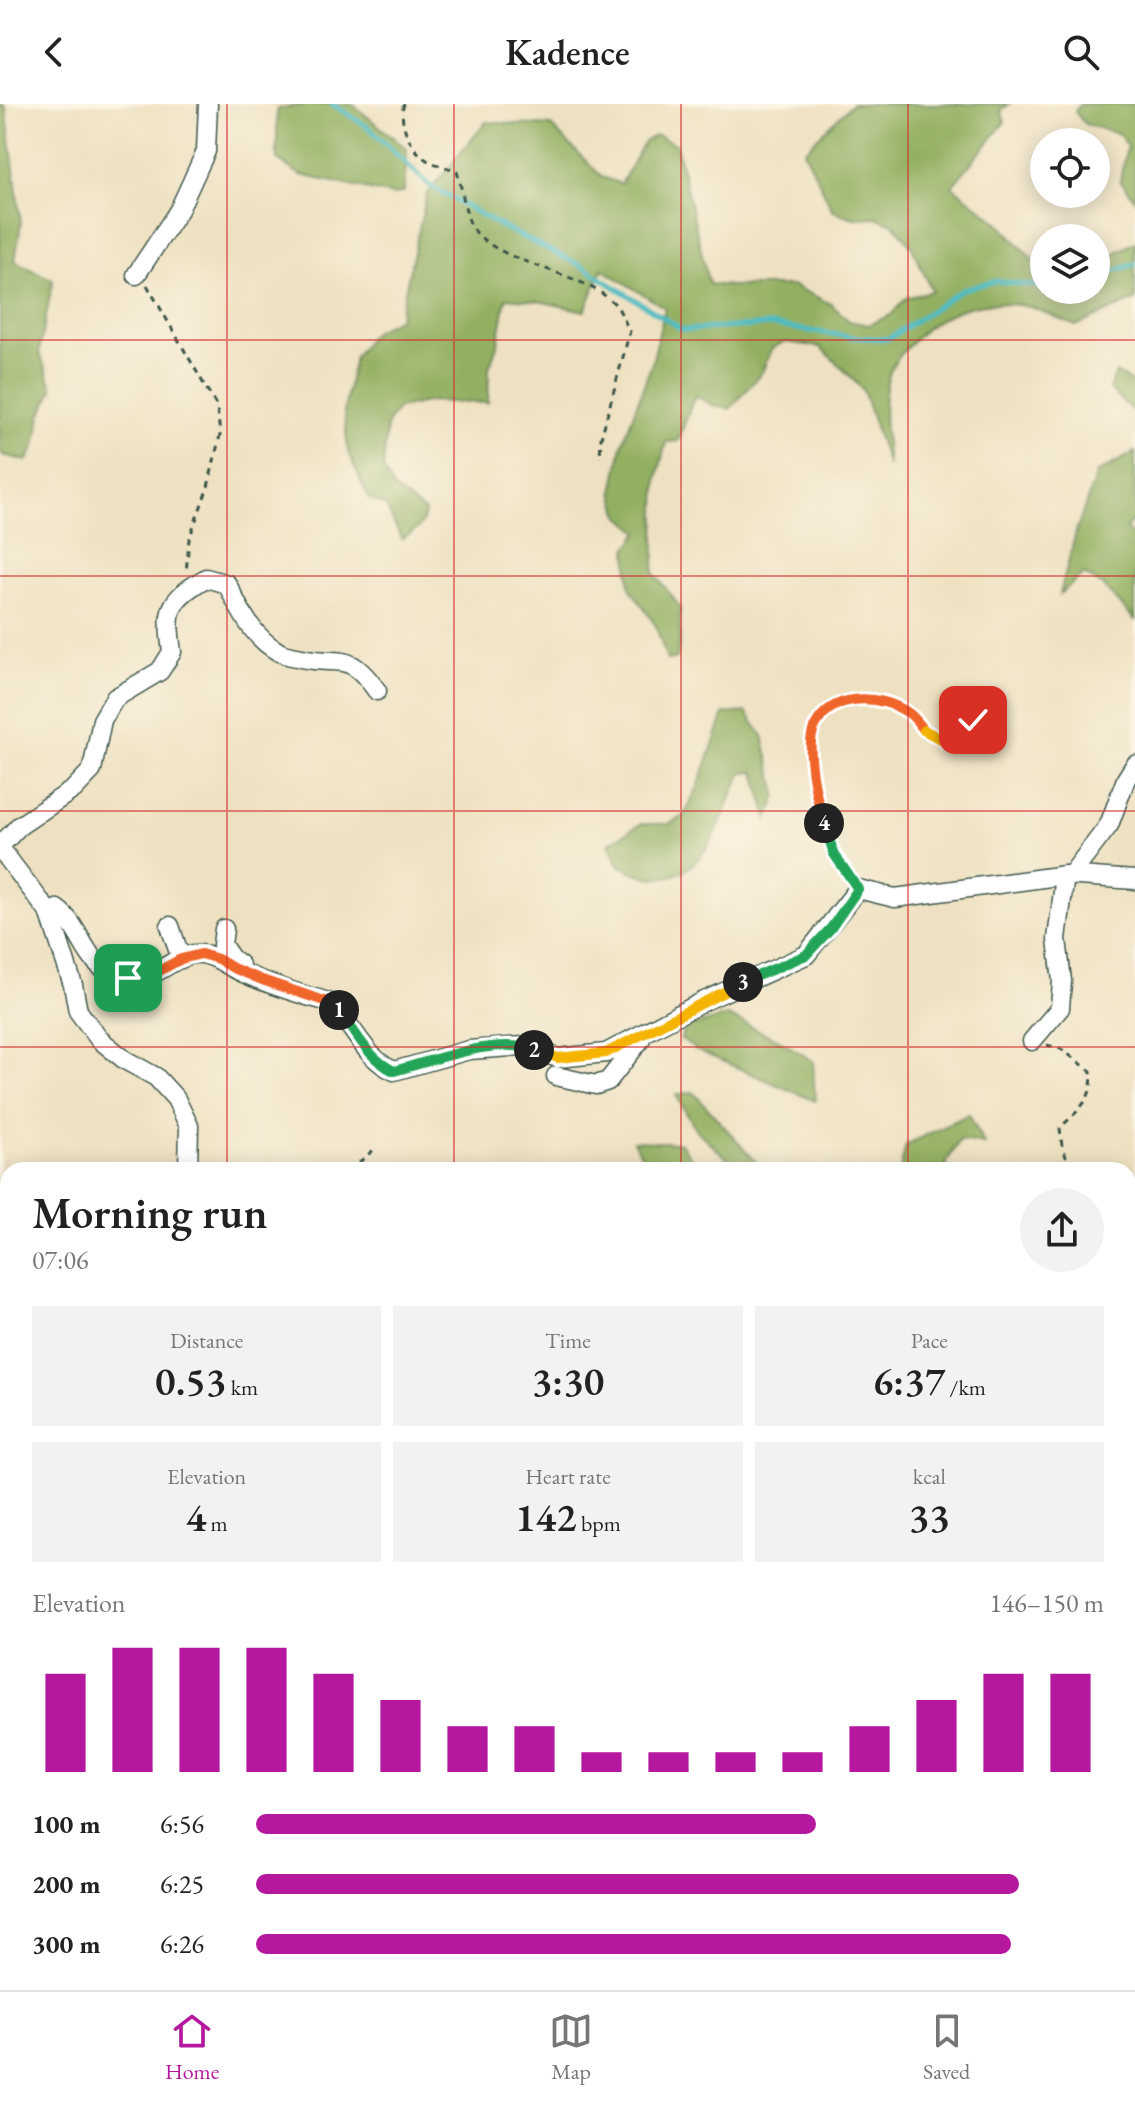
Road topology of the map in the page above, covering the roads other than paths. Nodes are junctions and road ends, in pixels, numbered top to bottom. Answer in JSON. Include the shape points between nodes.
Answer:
{"nodes":[{"id":1,"x":208,"y":104,"type":"edge"},
{"id":2,"x":136,"y":275,"type":"road end"},
{"id":3,"x":377,"y":691,"type":"dead end"},
{"id":4,"x":1135,"y":765,"type":"edge"},
{"id":5,"x":0,"y":847,"type":"edge"},
{"id":6,"x":1068,"y":875,"type":"junction"},
{"id":7,"x":1135,"y":880,"type":"edge"},
{"id":8,"x":50,"y":914,"type":"junction"},
{"id":9,"x":170,"y":926,"type":"dead end"},
{"id":10,"x":224,"y":929,"type":"dead end"},
{"id":11,"x":181,"y":959,"type":"junction"},
{"id":12,"x":262,"y":980,"type":"junction"},
{"id":13,"x":648,"y":1030,"type":"junction"},
{"id":14,"x":1032,"y":1041,"type":"road end"},
{"id":15,"x":556,"y":1076,"type":"dead end"},
{"id":16,"x":188,"y":1162,"type":"edge"}],
"edges":[{"from":1,"to":2,"type":"street","via":[[206,151],[179,210]]},
{"from":3,"to":5,"type":"street","via":[[347,661],[312,661],[280,653],[247,625],[227,584],[206,578],[179,594],[167,621],[172,652],[160,671],[115,698],[102,720],[92,770]]},
{"from":4,"to":6,"type":"street","via":[[1109,825]]},
{"from":5,"to":8,"type":"street"},
{"from":6,"to":7,"type":"street"},
{"from":6,"to":13,"type":"street","via":[[895,898],[858,889],[806,955]]},
{"from":6,"to":14,"type":"street","via":[[1057,939],[1060,1008]]},
{"from":8,"to":11,"type":"street","via":[[57,909],[69,918],[92,960],[110,973],[146,978]]},
{"from":8,"to":16,"type":"street","via":[[78,1011],[99,1039],[156,1077],[176,1099],[189,1126]]},
{"from":9,"to":11,"type":"street"},
{"from":10,"to":12,"type":"street","via":[[222,945],[231,958]]},
{"from":11,"to":12,"type":"street","via":[[201,954]]},
{"from":12,"to":13,"type":"street","via":[[333,1004],[368,1052],[394,1071],[469,1050],[524,1046],[558,1058],[606,1053]]},
{"from":13,"to":15,"type":"street","via":[[608,1081],[596,1085]]}]}
